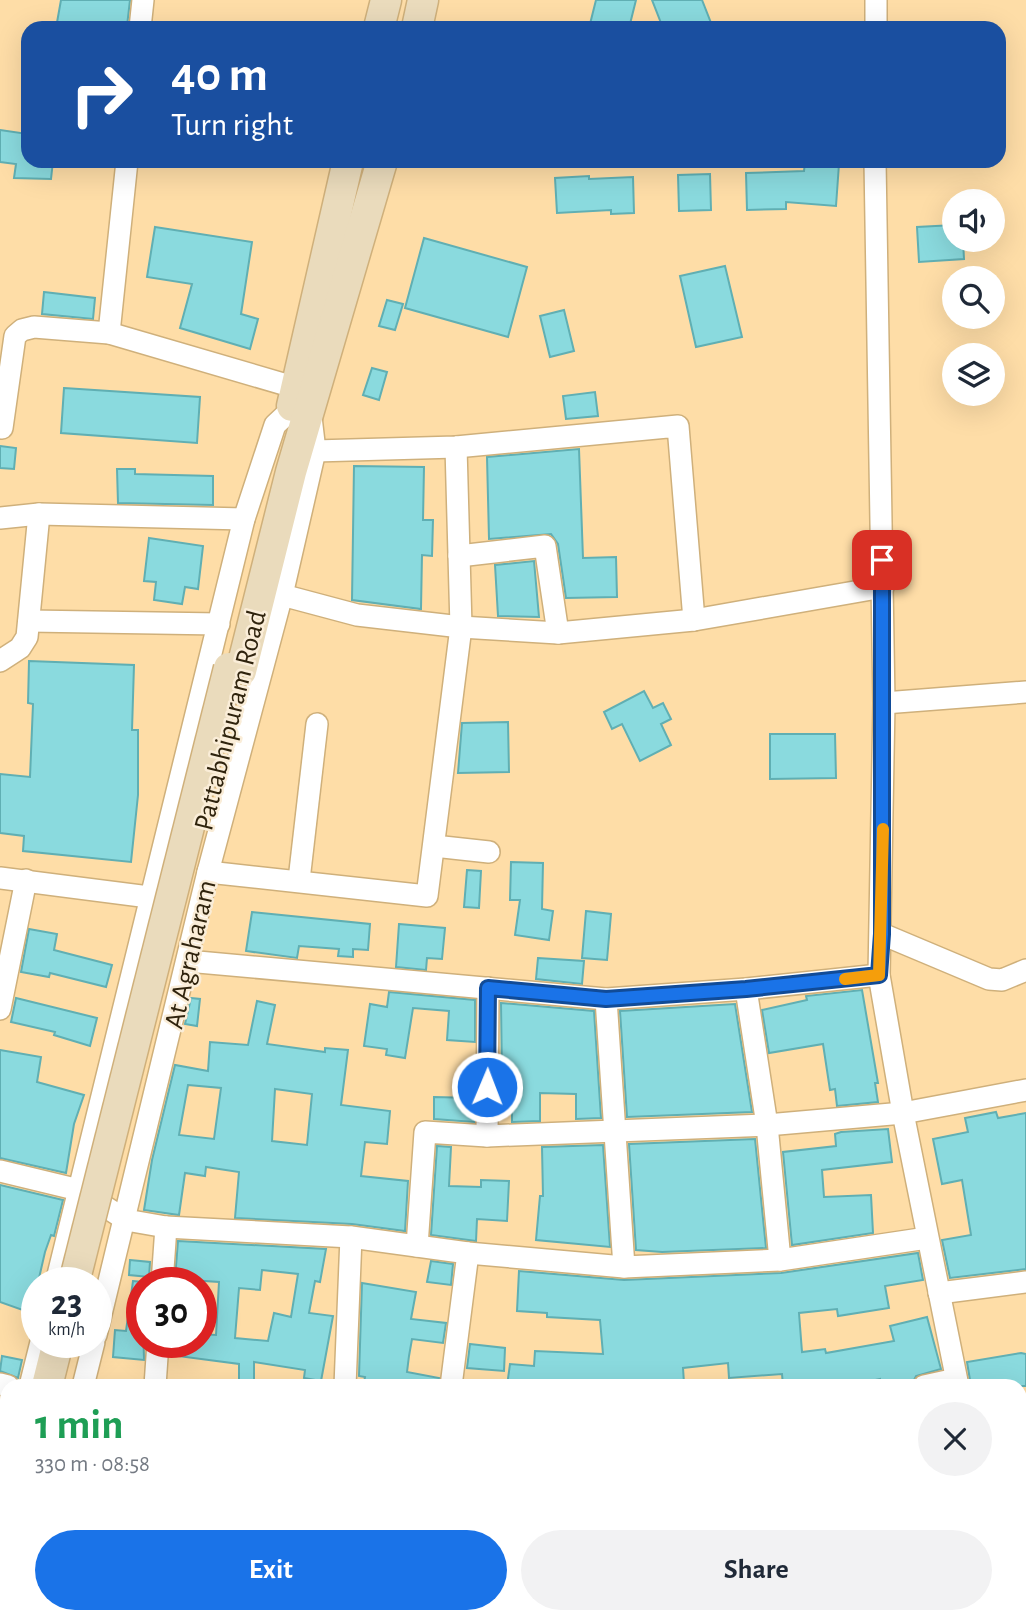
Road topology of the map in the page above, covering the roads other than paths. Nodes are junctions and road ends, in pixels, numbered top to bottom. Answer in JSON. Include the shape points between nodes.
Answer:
{"nodes":[{"id":1,"x":143,"y":0,"type":"edge"},
{"id":2,"x":386,"y":0,"type":"edge"},
{"id":3,"x":423,"y":0,"type":"edge"},
{"id":4,"x":876,"y":0,"type":"edge"},
{"id":5,"x":141,"y":21,"type":"edge"},
{"id":6,"x":381,"y":21,"type":"edge"},
{"id":7,"x":418,"y":21,"type":"edge"},
{"id":8,"x":876,"y":21,"type":"edge"},
{"id":9,"x":126,"y":168,"type":"edge"},
{"id":10,"x":347,"y":168,"type":"edge"},
{"id":11,"x":381,"y":168,"type":"edge"},
{"id":12,"x":876,"y":168,"type":"edge"},
{"id":13,"x":109,"y":332,"type":"junction"},
{"id":14,"x":299,"y":403,"type":"junction"},
{"id":15,"x":2,"y":428,"type":"dead end"},
{"id":16,"x":456,"y":447,"type":"junction"},
{"id":17,"x":315,"y":451,"type":"junction"},
{"id":18,"x":39,"y":514,"type":"junction"},
{"id":19,"x":0,"y":519,"type":"edge"},
{"id":20,"x":244,"y":519,"type":"junction"},
{"id":21,"x":459,"y":556,"type":"junction"},
{"id":22,"x":883,"y":587,"type":"junction"},
{"id":23,"x":282,"y":595,"type":"junction"},
{"id":24,"x":694,"y":620,"type":"junction"},
{"id":25,"x":29,"y":621,"type":"junction"},
{"id":26,"x":219,"y":624,"type":"junction"},
{"id":27,"x":461,"y":627,"type":"junction"},
{"id":28,"x":558,"y":633,"type":"junction"},
{"id":29,"x":0,"y":661,"type":"edge"},
{"id":30,"x":235,"y":670,"type":"junction"},
{"id":31,"x":1026,"y":692,"type":"edge"},
{"id":32,"x":884,"y":703,"type":"junction"},
{"id":33,"x":317,"y":724,"type":"dead end"},
{"id":34,"x":434,"y":846,"type":"junction"},
{"id":35,"x":489,"y":852,"type":"dead end"},
{"id":36,"x":208,"y":872,"type":"junction"},
{"id":37,"x":0,"y":878,"type":"edge"},
{"id":38,"x":26,"y":880,"type":"junction"},
{"id":39,"x":299,"y":880,"type":"junction"},
{"id":40,"x":149,"y":897,"type":"junction"},
{"id":41,"x":882,"y":934,"type":"junction"},
{"id":42,"x":187,"y":961,"type":"junction"},
{"id":43,"x":1026,"y":970,"type":"edge"},
{"id":44,"x":879,"y":975,"type":"junction"},
{"id":45,"x":488,"y":988,"type":"junction"},
{"id":46,"x":746,"y":989,"type":"junction"},
{"id":47,"x":606,"y":999,"type":"junction"},
{"id":48,"x":0,"y":1009,"type":"edge"},
{"id":49,"x":1026,"y":1090,"type":"edge"},
{"id":50,"x":903,"y":1113,"type":"junction"},
{"id":51,"x":767,"y":1125,"type":"junction"},
{"id":52,"x":614,"y":1131,"type":"junction"},
{"id":53,"x":487,"y":1136,"type":"junction"},
{"id":54,"x":0,"y":1171,"type":"edge"},
{"id":55,"x":79,"y":1190,"type":"junction"},
{"id":56,"x":126,"y":1220,"type":"junction"},
{"id":57,"x":166,"y":1227,"type":"junction"},
{"id":58,"x":351,"y":1237,"type":"junction"},
{"id":59,"x":928,"y":1238,"type":"junction"},
{"id":60,"x":417,"y":1246,"type":"junction"},
{"id":61,"x":468,"y":1253,"type":"junction"},
{"id":62,"x":780,"y":1260,"type":"junction"},
{"id":63,"x":60,"y":1267,"type":"edge"},
{"id":64,"x":78,"y":1267,"type":"edge"},
{"id":65,"x":89,"y":1267,"type":"edge"},
{"id":66,"x":163,"y":1267,"type":"edge"},
{"id":67,"x":624,"y":1267,"type":"junction"},
{"id":68,"x":112,"y":1274,"type":"edge"},
{"id":69,"x":1026,"y":1282,"type":"edge"},
{"id":70,"x":939,"y":1293,"type":"junction"},
{"id":71,"x":37,"y":1358,"type":"edge"},
{"id":72,"x":54,"y":1358,"type":"edge"},
{"id":73,"x":66,"y":1358,"type":"edge"},
{"id":74,"x":90,"y":1358,"type":"edge"},
{"id":75,"x":157,"y":1358,"type":"edge"},
{"id":76,"x":32,"y":1379,"type":"edge"},
{"id":77,"x":49,"y":1379,"type":"edge"},
{"id":78,"x":61,"y":1379,"type":"edge"},
{"id":79,"x":85,"y":1379,"type":"edge"},
{"id":80,"x":155,"y":1379,"type":"edge"},
{"id":81,"x":345,"y":1379,"type":"edge"},
{"id":82,"x":452,"y":1379,"type":"edge"},
{"id":83,"x":956,"y":1379,"type":"edge"}],
"edges":[{"from":1,"to":5,"type":"street"},
{"from":2,"to":6,"type":"street"},
{"from":3,"to":7,"type":"street"},
{"from":4,"to":8,"type":"street"},
{"from":9,"to":13,"type":"street"},
{"from":10,"to":14,"type":"street","name":"Pattabhipuram Road"},
{"from":11,"to":14,"type":"street","name":"Pattabhipuram Road"},
{"from":12,"to":22,"type":"street"},
{"from":13,"to":14,"type":"street"},
{"from":13,"to":15,"type":"street","via":[[34,327],[15,336]]},
{"from":14,"to":17,"type":"street","name":"At Agraharam"},
{"from":14,"to":20,"type":"street","via":[[275,425]]},
{"from":14,"to":30,"type":"street","name":"Pattabhipuram Road"},
{"from":16,"to":17,"type":"street"},
{"from":16,"to":21,"type":"street"},
{"from":16,"to":24,"type":"street","via":[[678,426]]},
{"from":17,"to":23,"type":"street","name":"At Agraharam"},
{"from":18,"to":19,"type":"street"},
{"from":18,"to":20,"type":"street"},
{"from":18,"to":25,"type":"street"},
{"from":20,"to":26,"type":"street"},
{"from":21,"to":27,"type":"street"},
{"from":21,"to":28,"type":"street","via":[[545,546]]},
{"from":22,"to":24,"type":"street"},
{"from":22,"to":32,"type":"street"},
{"from":23,"to":27,"type":"street","via":[[357,615]]},
{"from":23,"to":36,"type":"street","name":"At Agraharam"},
{"from":24,"to":28,"type":"street"},
{"from":25,"to":26,"type":"street"},
{"from":25,"to":29,"type":"street","via":[[20,648]]},
{"from":26,"to":40,"type":"street"},
{"from":27,"to":28,"type":"street"},
{"from":27,"to":34,"type":"street"},
{"from":30,"to":64,"type":"street","name":"Pattabhipuram Road","bridge":true},
{"from":30,"to":65,"type":"street","name":"Pattabhipuram Road"},
{"from":31,"to":32,"type":"street"},
{"from":32,"to":41,"type":"street"},
{"from":33,"to":39,"type":"street"},
{"from":34,"to":35,"type":"street"},
{"from":34,"to":39,"type":"street","via":[[427,896]]},
{"from":36,"to":39,"type":"street"},
{"from":36,"to":42,"type":"street","name":"At Agraharam"},
{"from":37,"to":38,"type":"street"},
{"from":38,"to":40,"type":"street"},
{"from":38,"to":48,"type":"street"},
{"from":40,"to":55,"type":"street"},
{"from":41,"to":43,"type":"street","via":[[989,979],[1002,980]]},
{"from":41,"to":44,"type":"street"},
{"from":42,"to":45,"type":"street"},
{"from":42,"to":56,"type":"street","name":"At Agraharam"},
{"from":44,"to":46,"type":"street"},
{"from":44,"to":50,"type":"street"},
{"from":45,"to":47,"type":"street"},
{"from":45,"to":53,"type":"street"},
{"from":46,"to":47,"type":"street"},
{"from":46,"to":51,"type":"street"},
{"from":47,"to":52,"type":"street"},
{"from":49,"to":50,"type":"street"},
{"from":50,"to":51,"type":"street"},
{"from":50,"to":59,"type":"street"},
{"from":51,"to":52,"type":"street"},
{"from":51,"to":62,"type":"street"},
{"from":52,"to":53,"type":"street"},
{"from":52,"to":67,"type":"street"},
{"from":53,"to":60,"type":"street","via":[[425,1132]]},
{"from":54,"to":55,"type":"street"},
{"from":55,"to":56,"type":"street"},
{"from":55,"to":63,"type":"street"},
{"from":56,"to":57,"type":"street"},
{"from":56,"to":68,"type":"street","name":"At Agraharam"},
{"from":57,"to":58,"type":"street"},
{"from":57,"to":66,"type":"street"},
{"from":58,"to":60,"type":"street"},
{"from":58,"to":81,"type":"street"},
{"from":59,"to":62,"type":"street"},
{"from":59,"to":70,"type":"street"},
{"from":60,"to":61,"type":"street"},
{"from":61,"to":67,"type":"street"},
{"from":61,"to":82,"type":"street"},
{"from":62,"to":67,"type":"street"},
{"from":69,"to":70,"type":"street"},
{"from":70,"to":83,"type":"street"},
{"from":71,"to":76,"type":"street"},
{"from":72,"to":77,"type":"street"},
{"from":73,"to":78,"type":"street"},
{"from":74,"to":79,"type":"street"},
{"from":75,"to":80,"type":"street"}]}
